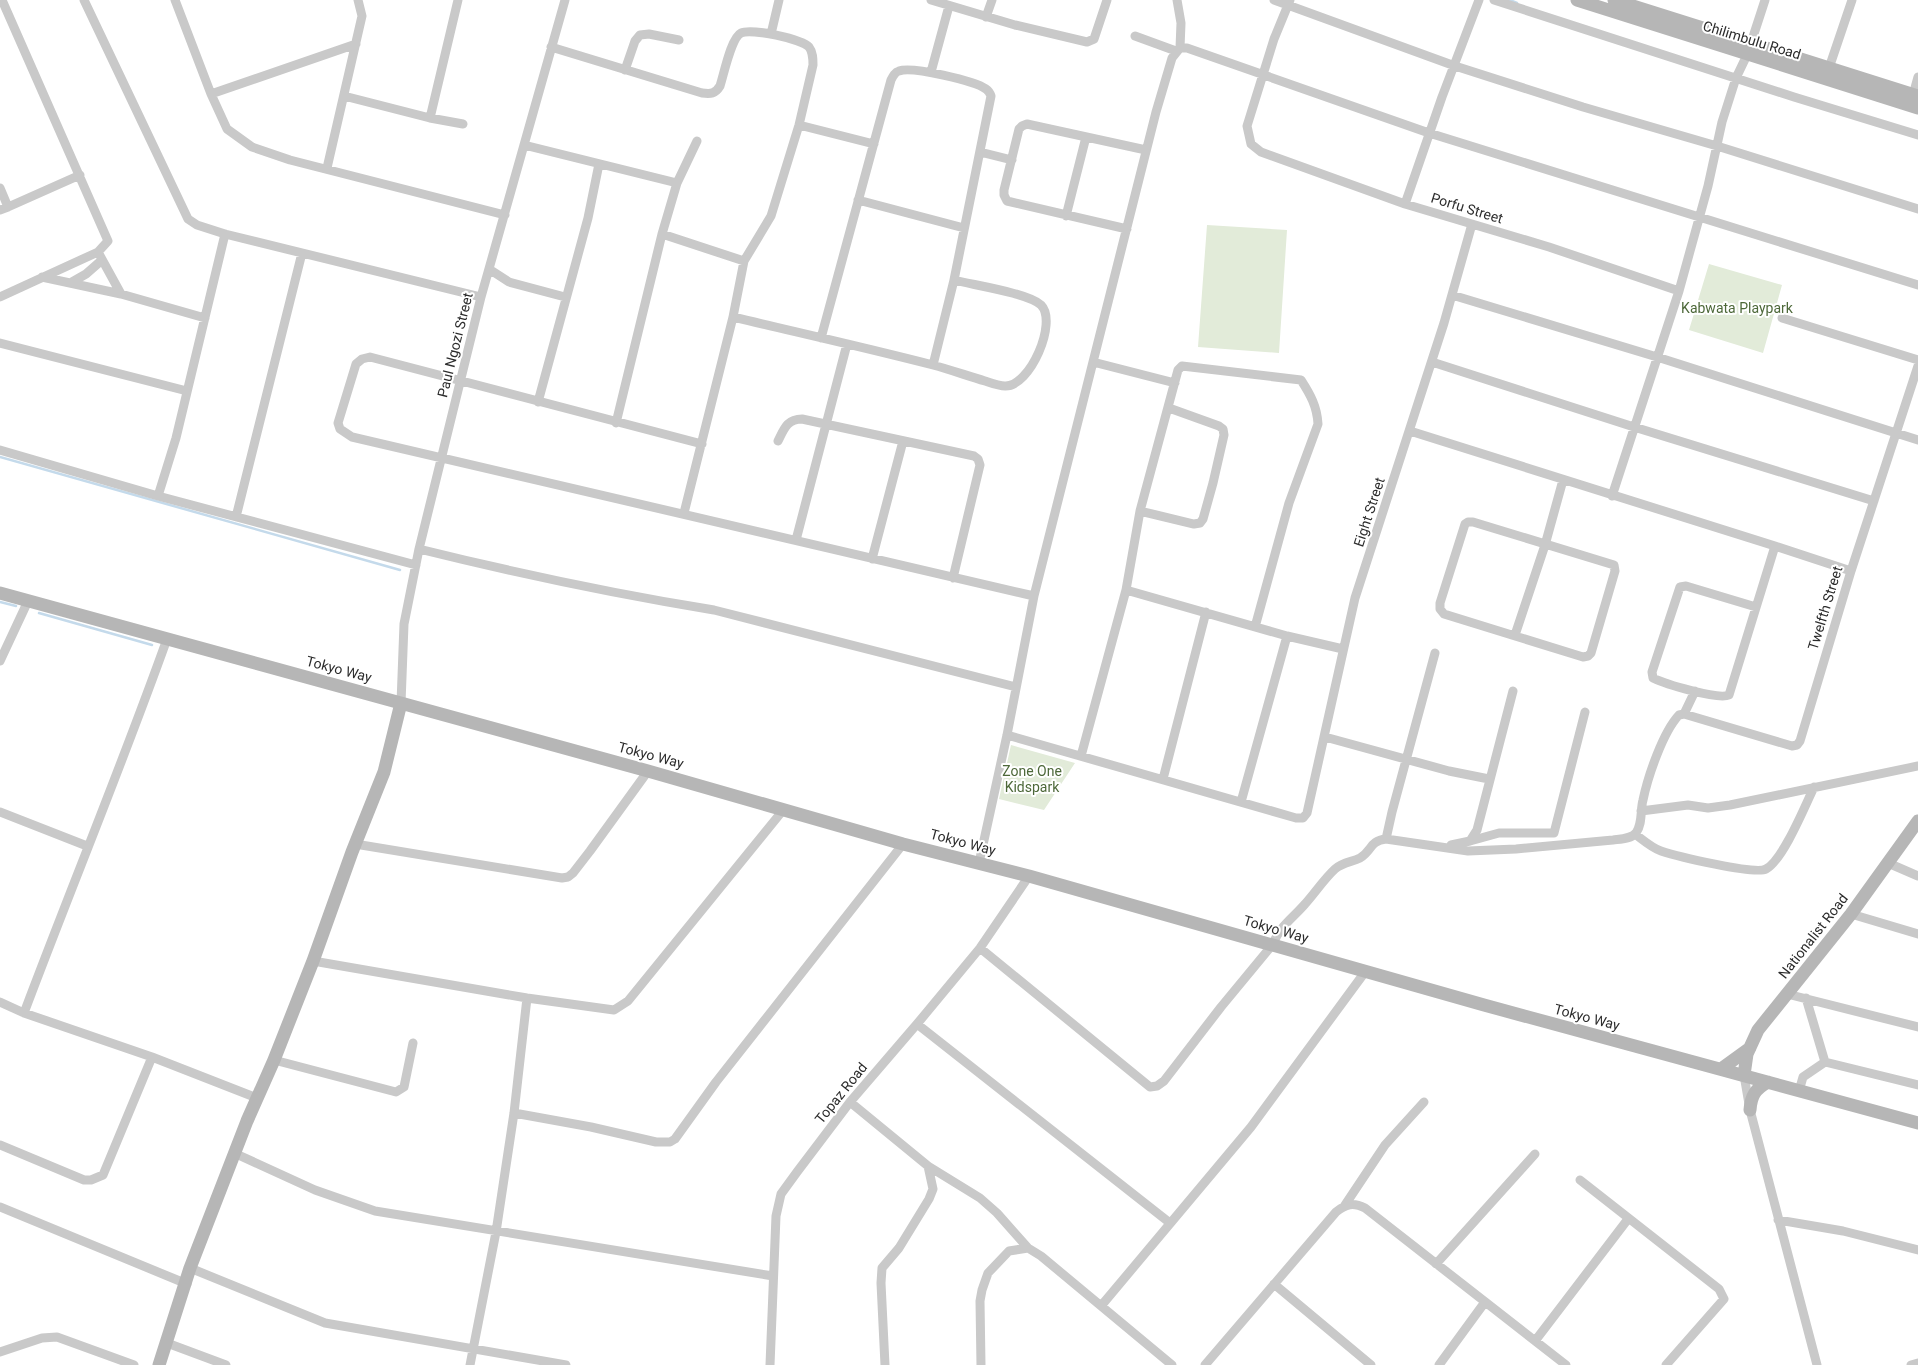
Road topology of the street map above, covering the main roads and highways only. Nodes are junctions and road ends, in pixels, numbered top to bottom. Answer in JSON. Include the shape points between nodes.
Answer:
{"nodes":[{"id":1,"x":1577,"y":0,"type":"edge"},
{"id":2,"x":1614,"y":0,"type":"edge"},
{"id":3,"x":1749,"y":49,"type":"junction"},
{"id":4,"x":1916,"y":96,"type":"edge"},
{"id":5,"x":1918,"y":108,"type":"edge"},
{"id":6,"x":0,"y":593,"type":"edge"},
{"id":7,"x":401,"y":703,"type":"junction"},
{"id":8,"x":1918,"y":821,"type":"edge"},
{"id":9,"x":1750,"y":1048,"type":"junction"},
{"id":10,"x":1721,"y":1069,"type":"junction"},
{"id":11,"x":1756,"y":1079,"type":"junction"},
{"id":12,"x":1750,"y":1110,"type":"road end"},
{"id":13,"x":1918,"y":1123,"type":"edge"},
{"id":14,"x":159,"y":1365,"type":"edge"}],
"edges":[{"from":1,"to":3,"type":"main road","name":"Chilimbulu Road"},
{"from":2,"to":3,"type":"main road","name":"Chilimbulu Road"},
{"from":3,"to":4,"type":"main road","name":"Chilimbulu Road","via":[[1829,68]]},
{"from":3,"to":5,"type":"main road","name":"Chilimbulu Road"},
{"from":6,"to":7,"type":"main road","name":"Tokyo Way"},
{"from":7,"to":10,"type":"main road","name":"Tokyo Way"},
{"from":7,"to":14,"type":"main road","via":[[384,772],[313,961],[190,1268],[187,1284]]},
{"from":8,"to":9,"type":"main road","name":"Nationalist Road","via":[[1851,914],[1758,1030]]},
{"from":9,"to":10,"type":"main road"},
{"from":9,"to":11,"type":"main road","via":[[1751,1064]]},
{"from":10,"to":11,"type":"main road","name":"Tokyo Way"},
{"from":11,"to":12,"type":"main road","via":[[1758,1088],[1751,1098]]},
{"from":11,"to":13,"type":"main road","name":"Tokyo Way"}]}
